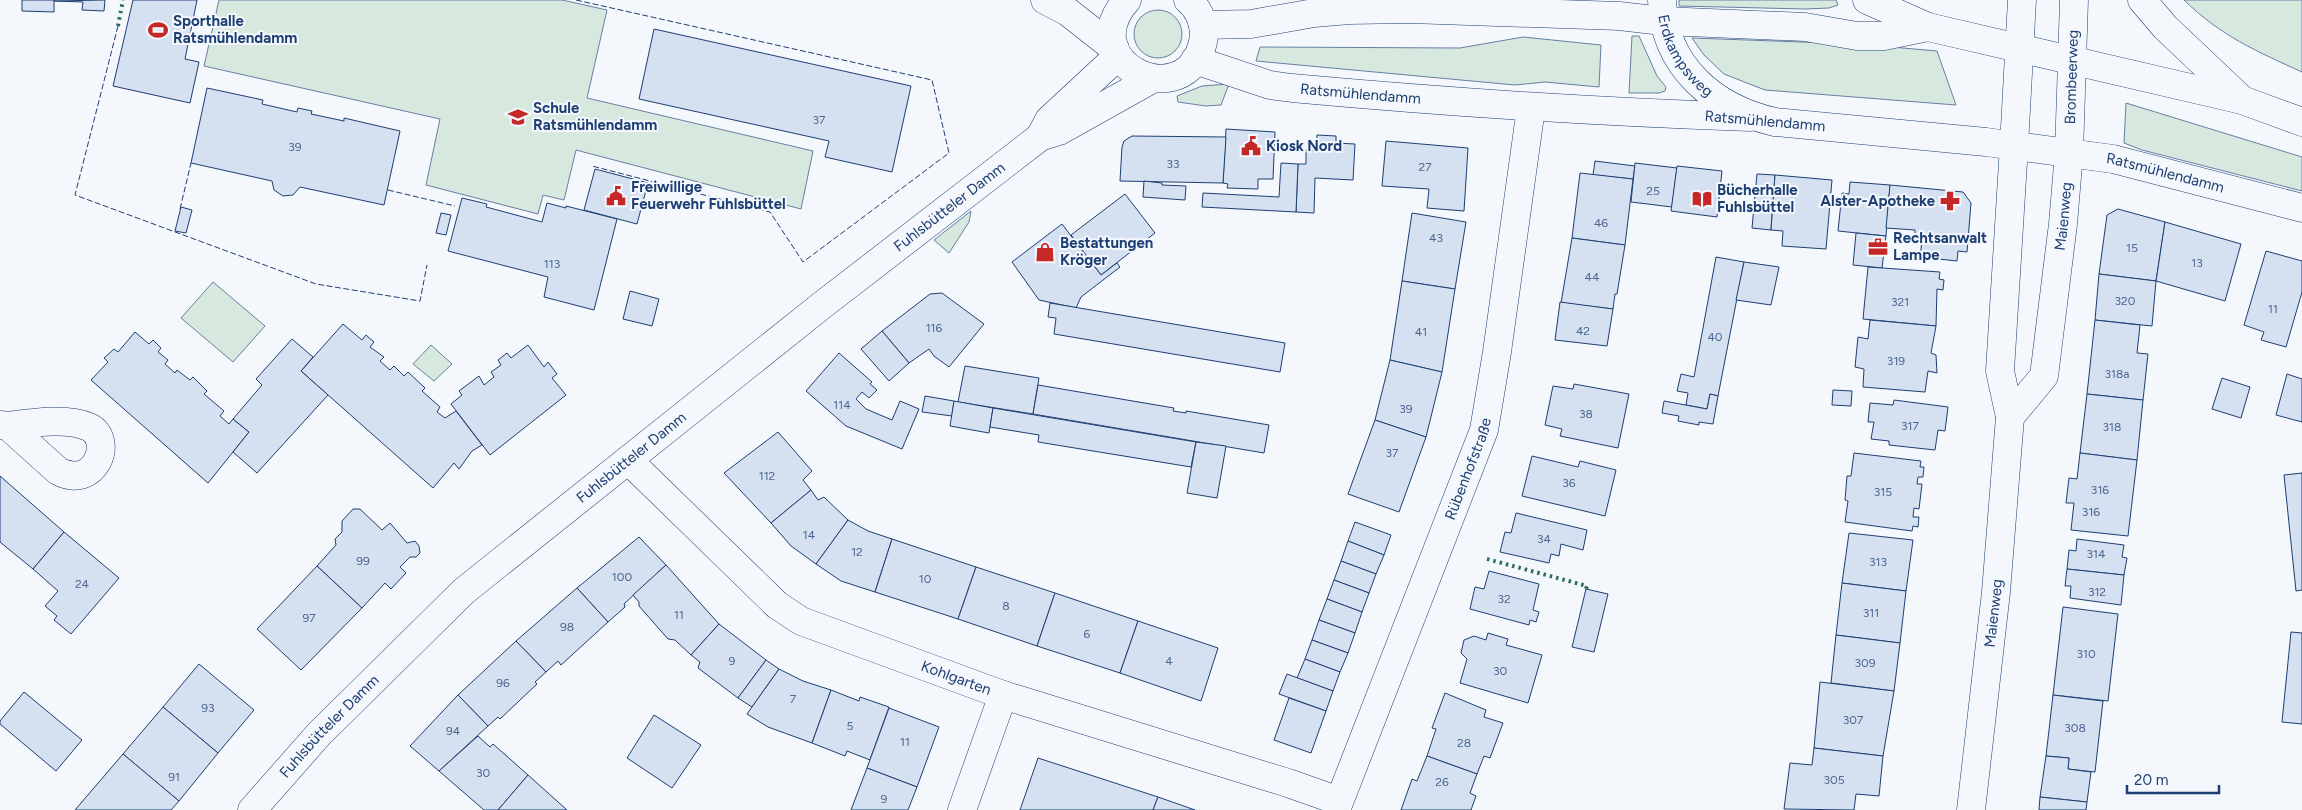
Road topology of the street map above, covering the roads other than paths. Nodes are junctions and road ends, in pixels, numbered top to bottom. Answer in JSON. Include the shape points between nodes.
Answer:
{"nodes":[{"id":1,"x":1045,"y":0,"type":"edge"},
{"id":2,"x":1127,"y":0,"type":"edge"},
{"id":3,"x":1867,"y":0,"type":"edge"},
{"id":4,"x":2022,"y":0,"type":"edge"},
{"id":5,"x":2074,"y":0,"type":"edge"},
{"id":6,"x":2142,"y":0,"type":"edge"},
{"id":7,"x":1194,"y":7,"type":"edge"},
{"id":8,"x":1574,"y":7,"type":"edge"},
{"id":9,"x":1663,"y":11,"type":"edge"},
{"id":10,"x":1928,"y":27,"type":"junction"},
{"id":11,"x":2020,"y":47,"type":"junction"},
{"id":12,"x":1116,"y":52,"type":"junction"},
{"id":13,"x":1195,"y":60,"type":"junction"},
{"id":14,"x":2073,"y":60,"type":"junction"},
{"id":15,"x":1152,"y":79,"type":"junction"},
{"id":16,"x":2242,"y":100,"type":"junction"},
{"id":17,"x":1531,"y":108,"type":"junction"},
{"id":18,"x":1750,"y":117,"type":"junction"},
{"id":19,"x":2302,"y":122,"type":"edge"},
{"id":20,"x":1040,"y":137,"type":"junction"},
{"id":21,"x":2014,"y":146,"type":"junction"},
{"id":22,"x":2070,"y":153,"type":"junction"},
{"id":23,"x":2302,"y":208,"type":"edge"},
{"id":24,"x":2010,"y":418,"type":"junction"},
{"id":25,"x":628,"y":460,"type":"junction"},
{"id":26,"x":1003,"y":695,"type":"junction"},
{"id":27,"x":1338,"y":805,"type":"edge"},
{"id":28,"x":252,"y":810,"type":"edge"},
{"id":29,"x":962,"y":810,"type":"edge"},
{"id":30,"x":1972,"y":810,"type":"edge"}],
"edges":[{"from":1,"to":12,"type":"street","via":[[1068,12]]},
{"from":2,"to":12,"type":"street","via":[[1114,21],[1112,35]]},
{"from":3,"to":10,"type":"street"},
{"from":4,"to":11,"type":"street"},
{"from":5,"to":14,"type":"street","name":"Brombeerweg"},
{"from":6,"to":16,"type":"street","via":[[2165,27]]},
{"from":7,"to":8,"type":"street","via":[[1251,24],[1349,10]]},
{"from":7,"to":13,"type":"street","via":[[1204,37]]},
{"from":8,"to":9,"type":"street","via":[[1619,16]]},
{"from":9,"to":10,"type":"street","via":[[1866,36],[1884,36]]},
{"from":9,"to":18,"type":"street","name":"Erdkampsweg","via":[[1669,40],[1686,70],[1716,98]]},
{"from":10,"to":11,"type":"street"},
{"from":11,"to":14,"type":"street"},
{"from":11,"to":21,"type":"street"},
{"from":12,"to":15,"type":"street","via":[[1126,66],[1138,75]]},
{"from":12,"to":20,"type":"street","name":"Fuhlsbütteler Damm","via":[[1049,120]]},
{"from":13,"to":15,"type":"street","via":[[1176,76]]},
{"from":13,"to":17,"type":"street","name":"Ratsmühlendamm","via":[[1270,85]]},
{"from":14,"to":16,"type":"street"},
{"from":14,"to":22,"type":"street","name":"Brombeerweg"},
{"from":15,"to":20,"type":"street","name":"Fuhlsbütteler Damm","via":[[1059,131]]},
{"from":16,"to":19,"type":"street"},
{"from":17,"to":18,"type":"street","name":"Ratsmühlendamm"},
{"from":17,"to":27,"type":"street","name":"Rübenhofstraße","via":[[1498,352],[1484,430]]},
{"from":18,"to":21,"type":"street","name":"Ratsmühlendamm"},
{"from":20,"to":25,"type":"street","name":"Fuhlsbütteler Damm"},
{"from":21,"to":22,"type":"street","name":"Ratsmühlendamm"},
{"from":21,"to":24,"type":"street","name":"Maienweg","via":[[2000,371]]},
{"from":22,"to":23,"type":"street","name":"Ratsmühlendamm","via":[[2113,159]]},
{"from":22,"to":24,"type":"street","name":"Maienweg","via":[[2044,376]]},
{"from":24,"to":30,"type":"street","name":"Maienweg","via":[[1996,592]]},
{"from":25,"to":26,"type":"street","name":"Kohlgarten","via":[[777,604],[801,621]]},
{"from":25,"to":28,"type":"street","name":"Fuhlsbütteler Damm","via":[[464,591],[319,734]]},
{"from":26,"to":27,"type":"street","name":"Kohlgarten","via":[[1288,783]]},
{"from":26,"to":29,"type":"street"}]}
